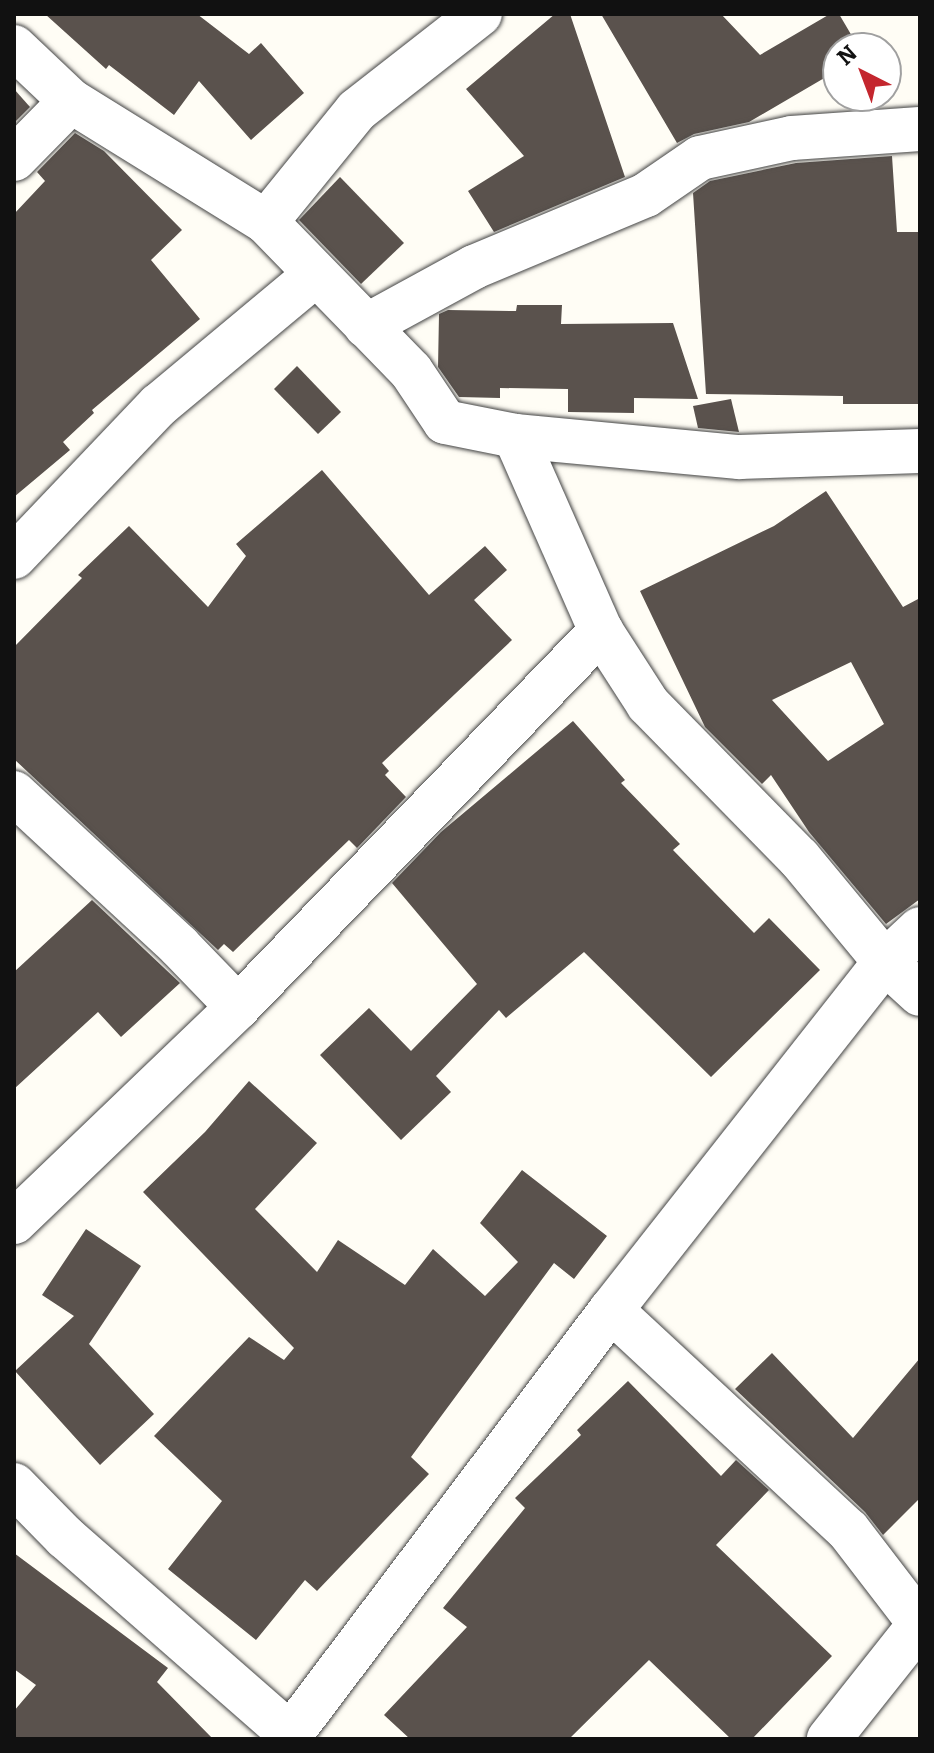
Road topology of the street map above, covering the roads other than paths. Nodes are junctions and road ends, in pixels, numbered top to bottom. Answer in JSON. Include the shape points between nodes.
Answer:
{"nodes":[{"id":1,"x":480,"y":14,"type":"edge"},
{"id":2,"x":14,"y":47,"type":"edge"},
{"id":3,"x":71,"y":101,"type":"junction"},
{"id":4,"x":920,"y":129,"type":"edge"},
{"id":5,"x":14,"y":159,"type":"edge"},
{"id":6,"x":266,"y":222,"type":"junction"},
{"id":7,"x":315,"y":275,"type":"junction"},
{"id":8,"x":366,"y":326,"type":"junction"},
{"id":9,"x":515,"y":436,"type":"junction"},
{"id":10,"x":920,"y":451,"type":"edge"},
{"id":11,"x":14,"y":557,"type":"edge"},
{"id":12,"x":601,"y":631,"type":"junction"},
{"id":13,"x":14,"y":793,"type":"edge"},
{"id":14,"x":920,"y":929,"type":"edge"},
{"id":15,"x":885,"y":962,"type":"junction"},
{"id":16,"x":920,"y":994,"type":"edge"},
{"id":17,"x":238,"y":1007,"type":"junction"},
{"id":18,"x":14,"y":1222,"type":"edge"},
{"id":19,"x":611,"y":1310,"type":"junction"},
{"id":20,"x":14,"y":1485,"type":"edge"},
{"id":21,"x":920,"y":1624,"type":"edge"},
{"id":22,"x":289,"y":1737,"type":"edge"},
{"id":23,"x":829,"y":1739,"type":"edge"}],
"edges":[{"from":1,"to":6,"type":"street","via":[[357,110]]},
{"from":2,"to":3,"type":"street"},
{"from":3,"to":5,"type":"street"},
{"from":3,"to":6,"type":"street"},
{"from":4,"to":8,"type":"street","via":[[792,138],[700,158],[646,195],[474,267]]},
{"from":6,"to":7,"type":"street"},
{"from":7,"to":8,"type":"street"},
{"from":7,"to":11,"type":"street","via":[[159,405]]},
{"from":8,"to":9,"type":"street","via":[[411,371],[445,422]]},
{"from":9,"to":10,"type":"street","via":[[739,457]]},
{"from":9,"to":12,"type":"street"},
{"from":12,"to":15,"type":"street","via":[[648,704],[799,858]]},
{"from":12,"to":17,"type":"street"},
{"from":13,"to":17,"type":"street"},
{"from":14,"to":15,"type":"street"},
{"from":15,"to":16,"type":"street"},
{"from":15,"to":19,"type":"street"},
{"from":17,"to":18,"type":"street"},
{"from":19,"to":21,"type":"street","via":[[848,1530]]},
{"from":19,"to":22,"type":"street"},
{"from":20,"to":22,"type":"street"},
{"from":21,"to":23,"type":"street"}]}
